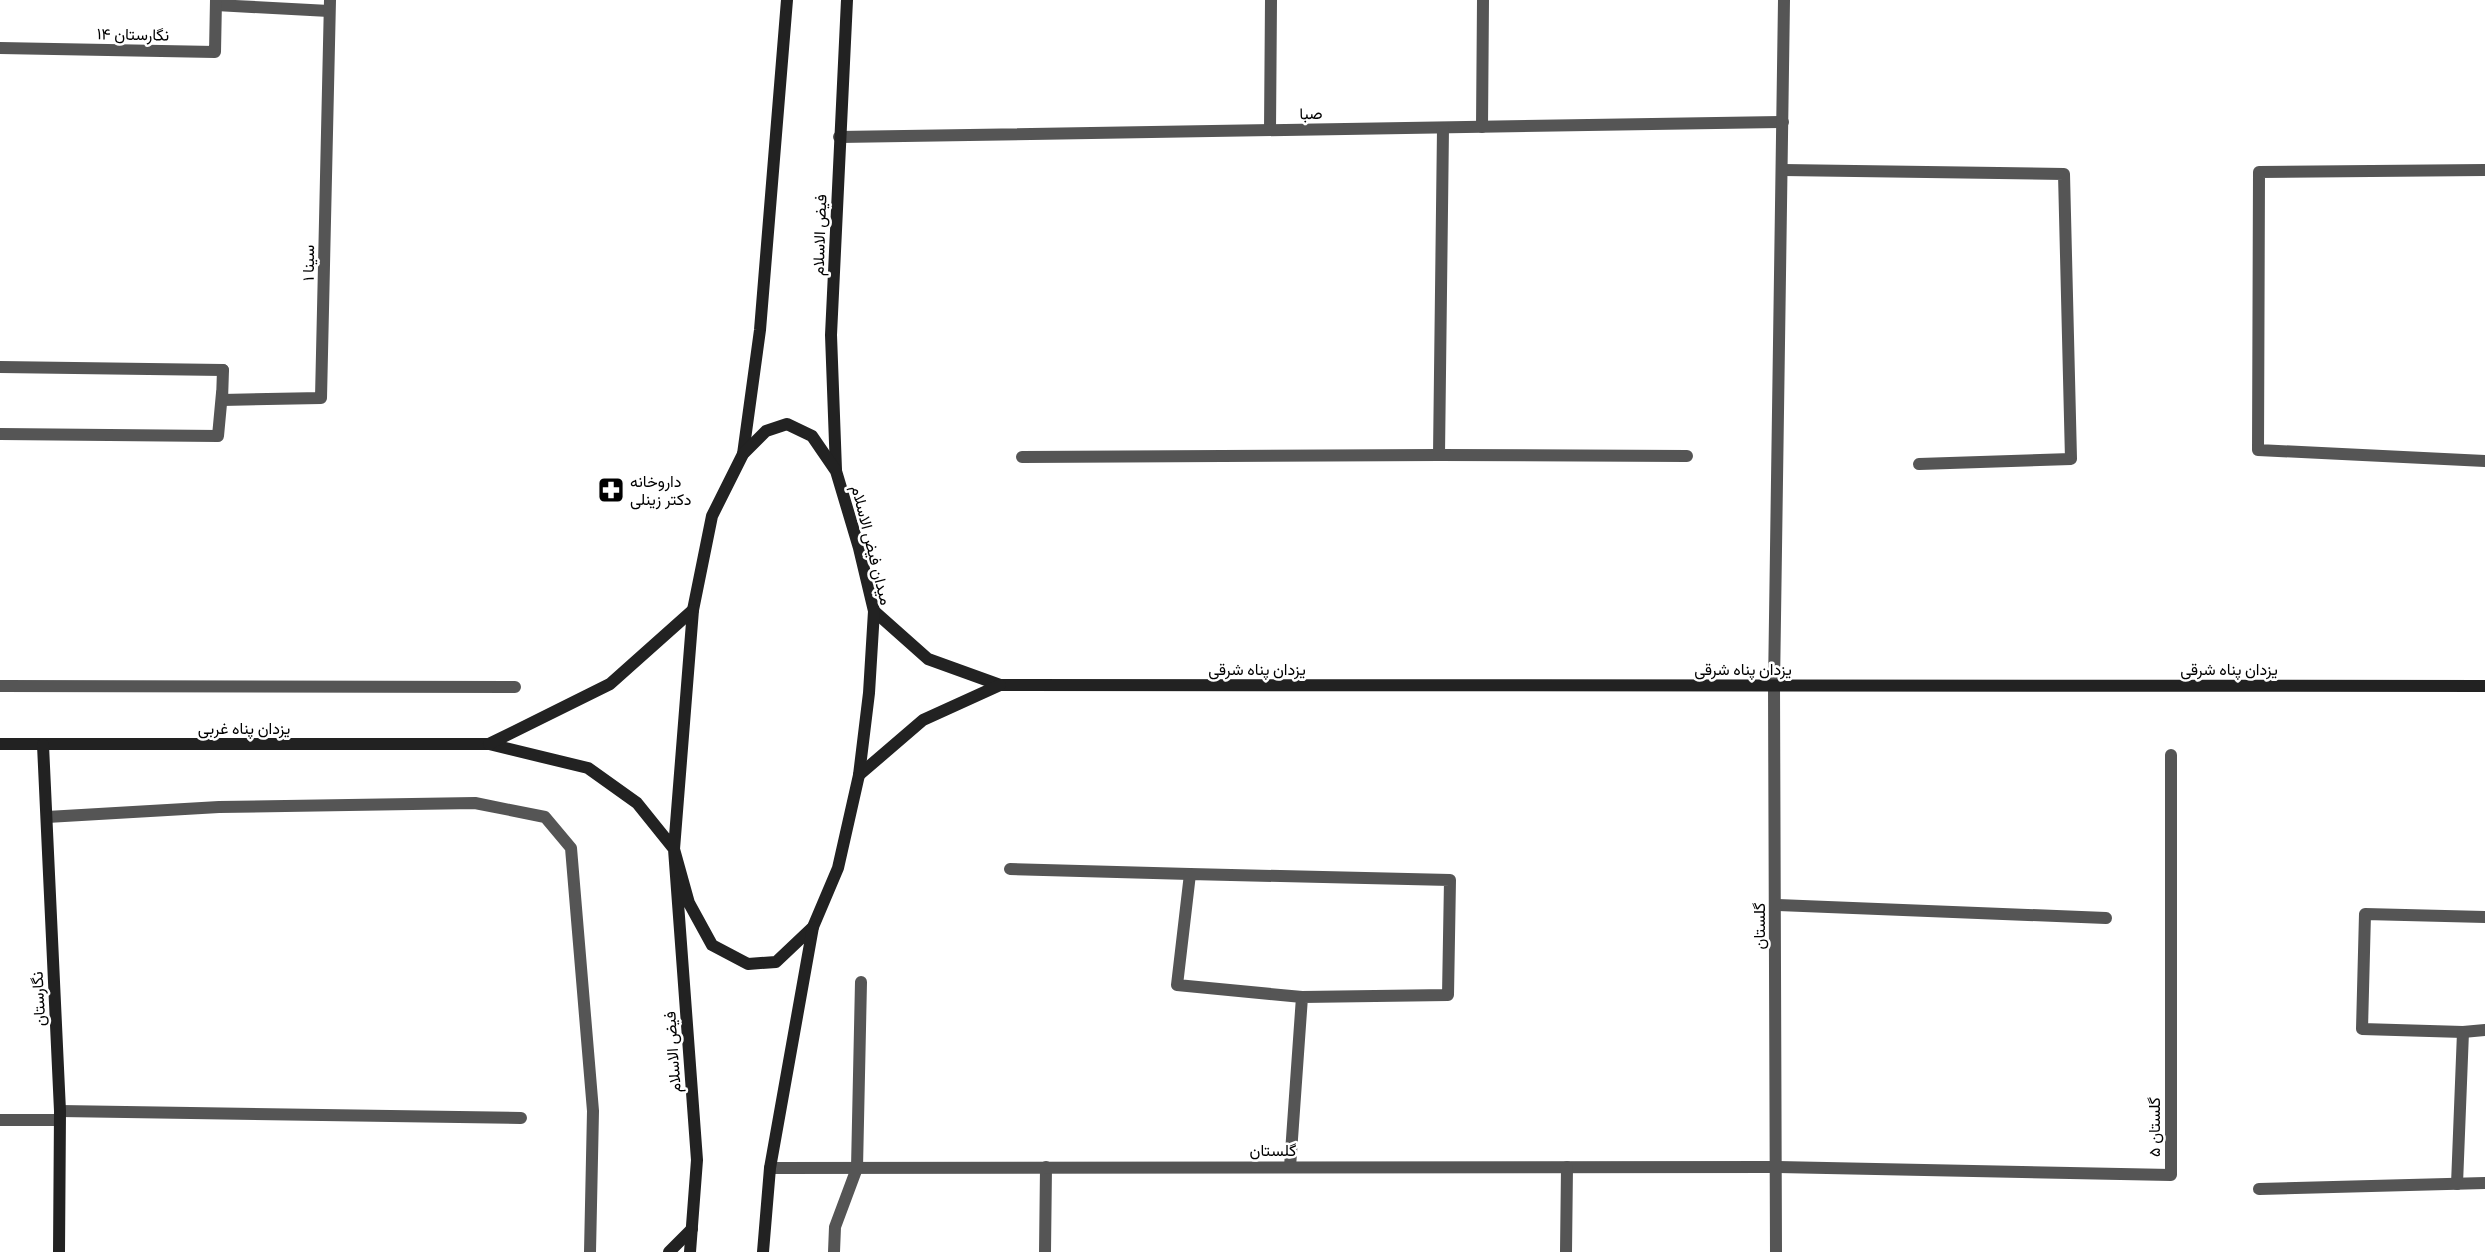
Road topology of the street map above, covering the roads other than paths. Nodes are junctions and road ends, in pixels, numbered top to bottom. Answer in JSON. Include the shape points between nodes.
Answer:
{"nodes":[{"id":1,"x":787,"y":0,"type":"edge"},
{"id":2,"x":847,"y":0,"type":"edge"},
{"id":3,"x":1271,"y":0,"type":"edge"},
{"id":4,"x":1484,"y":0,"type":"edge"},
{"id":5,"x":1784,"y":0,"type":"edge"},
{"id":6,"x":216,"y":3,"type":"edge"},
{"id":7,"x":329,"y":5,"type":"edge"},
{"id":8,"x":0,"y":48,"type":"edge"},
{"id":9,"x":1783,"y":122,"type":"junction"},
{"id":10,"x":1482,"y":127,"type":"junction"},
{"id":11,"x":1443,"y":128,"type":"junction"},
{"id":12,"x":1270,"y":130,"type":"junction"},
{"id":13,"x":839,"y":137,"type":"junction"},
{"id":14,"x":1783,"y":170,"type":"junction"},
{"id":15,"x":2485,"y":170,"type":"edge"},
{"id":16,"x":0,"y":367,"type":"edge"},
{"id":17,"x":224,"y":370,"type":"junction"},
{"id":18,"x":0,"y":434,"type":"edge"},
{"id":19,"x":743,"y":454,"type":"junction"},
{"id":20,"x":1438,"y":455,"type":"junction"},
{"id":21,"x":1687,"y":456,"type":"dead end"},
{"id":22,"x":1022,"y":457,"type":"dead end"},
{"id":23,"x":2485,"y":460,"type":"edge"},
{"id":24,"x":1918,"y":464,"type":"dead end"},
{"id":25,"x":836,"y":471,"type":"junction"},
{"id":26,"x":693,"y":610,"type":"junction"},
{"id":27,"x":874,"y":611,"type":"junction"},
{"id":28,"x":1000,"y":685,"type":"junction"},
{"id":29,"x":0,"y":686,"type":"edge"},
{"id":30,"x":1774,"y":686,"type":"junction"},
{"id":31,"x":2485,"y":686,"type":"edge"},
{"id":32,"x":515,"y":687,"type":"dead end"},
{"id":33,"x":0,"y":744,"type":"edge"},
{"id":34,"x":489,"y":744,"type":"junction"},
{"id":35,"x":43,"y":745,"type":"junction"},
{"id":36,"x":2171,"y":755,"type":"dead end"},
{"id":37,"x":859,"y":775,"type":"junction"},
{"id":38,"x":47,"y":817,"type":"junction"},
{"id":39,"x":674,"y":849,"type":"junction"},
{"id":40,"x":1010,"y":869,"type":"dead end"},
{"id":41,"x":1191,"y":874,"type":"junction"},
{"id":42,"x":1775,"y":905,"type":"junction"},
{"id":43,"x":2485,"y":917,"type":"edge"},
{"id":44,"x":2106,"y":918,"type":"dead end"},
{"id":45,"x":813,"y":927,"type":"junction"},
{"id":46,"x":861,"y":982,"type":"dead end"},
{"id":47,"x":1302,"y":997,"type":"junction"},
{"id":48,"x":2485,"y":1030,"type":"edge"},
{"id":49,"x":2463,"y":1032,"type":"junction"},
{"id":50,"x":60,"y":1115,"type":"junction"},
{"id":51,"x":521,"y":1118,"type":"dead end"},
{"id":52,"x":0,"y":1120,"type":"edge"},
{"id":53,"x":1046,"y":1167,"type":"junction"},
{"id":54,"x":1290,"y":1167,"type":"junction"},
{"id":55,"x":1567,"y":1167,"type":"junction"},
{"id":56,"x":1776,"y":1167,"type":"junction"},
{"id":57,"x":770,"y":1168,"type":"junction"},
{"id":58,"x":857,"y":1168,"type":"junction"},
{"id":59,"x":2485,"y":1183,"type":"edge"},
{"id":60,"x":2457,"y":1184,"type":"junction"},
{"id":61,"x":2259,"y":1188,"type":"dead end"},
{"id":62,"x":692,"y":1229,"type":"junction"},
{"id":63,"x":59,"y":1252,"type":"edge"},
{"id":64,"x":590,"y":1252,"type":"edge"},
{"id":65,"x":669,"y":1252,"type":"edge"},
{"id":66,"x":690,"y":1252,"type":"edge"},
{"id":67,"x":764,"y":1252,"type":"edge"},
{"id":68,"x":834,"y":1252,"type":"edge"},
{"id":69,"x":1045,"y":1252,"type":"edge"},
{"id":70,"x":1566,"y":1252,"type":"edge"},
{"id":71,"x":1776,"y":1252,"type":"edge"}],
"edges":[{"from":1,"to":19,"type":"street","via":[[760,330]]},
{"from":2,"to":13,"type":"street","name":"فیض الاسلام"},
{"from":3,"to":12,"type":"street"},
{"from":4,"to":10,"type":"street"},
{"from":5,"to":9,"type":"street","name":"گلستان"},
{"from":6,"to":7,"type":"street"},
{"from":6,"to":8,"type":"street","name":"نگارستان ۱۴","via":[[215,52]]},
{"from":7,"to":17,"type":"street","name":"سینا ۱","via":[[321,398],[222,400]]},
{"from":9,"to":10,"type":"street","name":"صبا"},
{"from":9,"to":14,"type":"street","name":"گلستان"},
{"from":10,"to":11,"type":"street","name":"صبا"},
{"from":11,"to":12,"type":"street","name":"صبا"},
{"from":11,"to":20,"type":"street"},
{"from":12,"to":13,"type":"street","name":"صبا"},
{"from":13,"to":25,"type":"street","name":"فیض الاسلام","via":[[831,335]]},
{"from":14,"to":24,"type":"street","via":[[2064,174],[2071,459]]},
{"from":14,"to":30,"type":"street","name":"گلستان"},
{"from":15,"to":23,"type":"street","via":[[2259,172],[2258,450]]},
{"from":16,"to":17,"type":"street"},
{"from":17,"to":18,"type":"street","via":[[218,436]]},
{"from":19,"to":25,"type":"street","name":"میدان فیض الاسلام","via":[[766,431],[787,424],[812,436]]},
{"from":19,"to":26,"type":"street","name":"میدان فیض الاسلام","via":[[712,516]]},
{"from":20,"to":21,"type":"street"},
{"from":20,"to":22,"type":"street"},
{"from":25,"to":27,"type":"street","name":"میدان فیض الاسلام"},
{"from":26,"to":34,"type":"street","name":"یزدان پناه غربی","via":[[610,684]]},
{"from":26,"to":39,"type":"street","name":"میدان فیض الاسلام"},
{"from":27,"to":28,"type":"street","name":"یزدان پناه شرقی","via":[[928,659]]},
{"from":27,"to":37,"type":"street","name":"میدان فیض الاسلام"},
{"from":28,"to":30,"type":"street","name":"یزدان پناه شرقی"},
{"from":28,"to":37,"type":"street","name":"یزدان پناه شرقی","via":[[923,720]]},
{"from":29,"to":32,"type":"street"},
{"from":30,"to":31,"type":"street","name":"یزدان پناه شرقی"},
{"from":30,"to":42,"type":"street","name":"گلستان"},
{"from":33,"to":35,"type":"street","name":"یزدان پناه غربی"},
{"from":34,"to":35,"type":"street","name":"یزدان پناه غربی"},
{"from":34,"to":39,"type":"street","name":"یزدان پناه غربی","via":[[588,768],[637,803]]},
{"from":35,"to":38,"type":"street","name":"نگارستان"},
{"from":36,"to":56,"type":"street","name":"گلستان ۵","via":[[2171,1175]]},
{"from":37,"to":45,"type":"street","name":"میدان فیض الاسلام","via":[[838,868]]},
{"from":38,"to":50,"type":"street","name":"نگارستان"},
{"from":38,"to":64,"type":"street","via":[[219,807],[475,803],[545,817],[571,848],[593,1111]]},
{"from":39,"to":45,"type":"street","name":"میدان فیض الاسلام","via":[[689,903],[712,945],[748,964],[776,962]]},
{"from":39,"to":62,"type":"street","name":"فیض الاسلام","via":[[697,1160]]},
{"from":40,"to":41,"type":"street"},
{"from":41,"to":47,"type":"street","via":[[1177,985]]},
{"from":41,"to":47,"type":"street","via":[[1450,880],[1448,995]]},
{"from":42,"to":44,"type":"street"},
{"from":42,"to":56,"type":"street","name":"گلستان"},
{"from":43,"to":49,"type":"street","via":[[2365,914],[2362,1029]]},
{"from":45,"to":57,"type":"street"},
{"from":46,"to":58,"type":"street"},
{"from":47,"to":54,"type":"street"},
{"from":48,"to":49,"type":"street"},
{"from":49,"to":60,"type":"street"},
{"from":50,"to":51,"type":"street"},
{"from":50,"to":52,"type":"street"},
{"from":50,"to":63,"type":"street","name":"نگارستان"},
{"from":53,"to":54,"type":"street","name":"گلستان"},
{"from":53,"to":58,"type":"street","name":"گلستان"},
{"from":53,"to":69,"type":"street"},
{"from":54,"to":55,"type":"street","name":"گلستان"},
{"from":55,"to":56,"type":"street","name":"گلستان"},
{"from":55,"to":70,"type":"street"},
{"from":56,"to":71,"type":"street","name":"گلستان"},
{"from":57,"to":58,"type":"street","name":"گلستان"},
{"from":57,"to":67,"type":"street"},
{"from":58,"to":68,"type":"street","via":[[835,1227]]},
{"from":59,"to":60,"type":"street"},
{"from":60,"to":61,"type":"street"},
{"from":62,"to":65,"type":"street"},
{"from":62,"to":66,"type":"street","name":"فیض الاسلام"}]}
